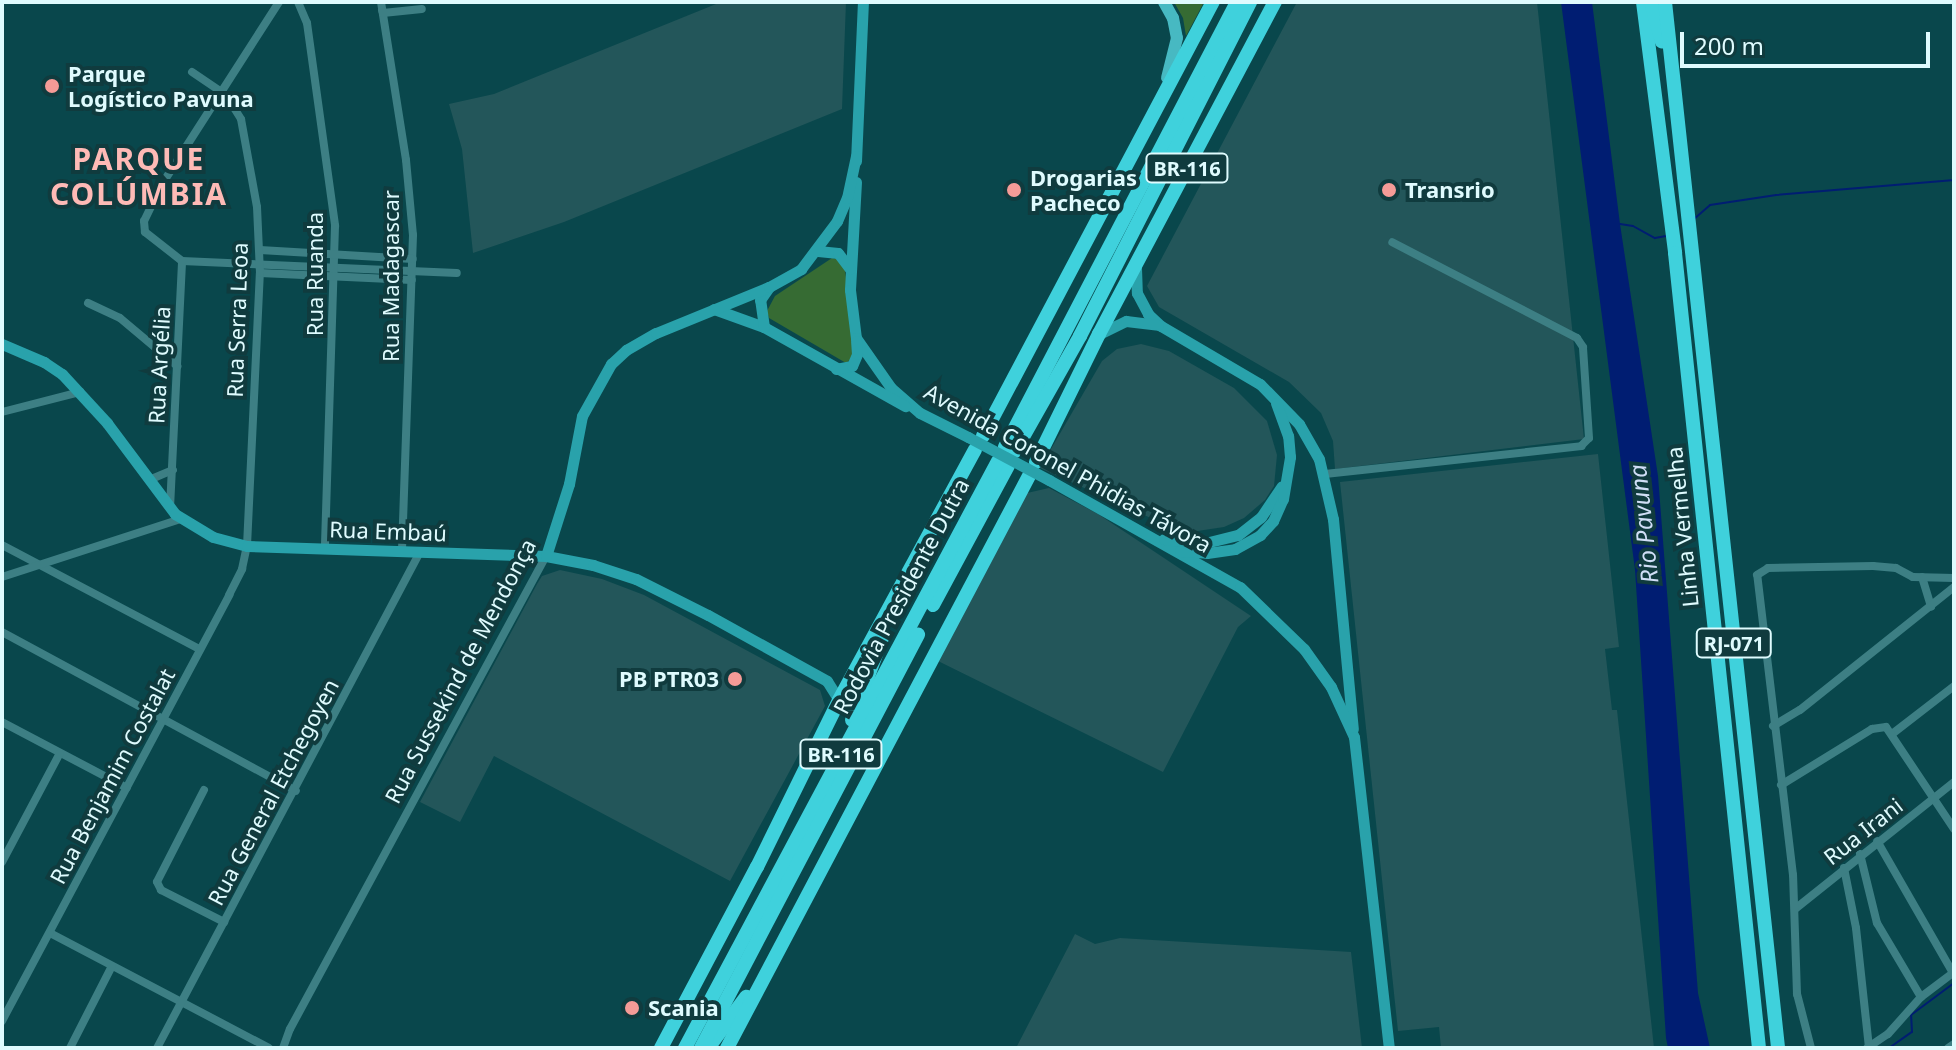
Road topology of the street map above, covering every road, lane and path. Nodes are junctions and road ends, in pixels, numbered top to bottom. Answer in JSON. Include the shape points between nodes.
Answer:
{"nodes":[{"id":1,"x":279,"y":2,"type":"edge"},
{"id":2,"x":298,"y":2,"type":"edge"},
{"id":3,"x":863,"y":2,"type":"edge"},
{"id":4,"x":1164,"y":2,"type":"edge"},
{"id":5,"x":1213,"y":2,"type":"edge"},
{"id":6,"x":1236,"y":2,"type":"edge"},
{"id":7,"x":1250,"y":2,"type":"edge"},
{"id":8,"x":1275,"y":2,"type":"edge"},
{"id":9,"x":1643,"y":2,"type":"edge"},
{"id":10,"x":1651,"y":2,"type":"edge"},
{"id":11,"x":1665,"y":2,"type":"edge"},
{"id":12,"x":382,"y":8,"type":"edge"},
{"id":13,"x":422,"y":9,"type":"dead end"},
{"id":14,"x":192,"y":72,"type":"dead end"},
{"id":15,"x":1674,"y":85,"type":"junction"},
{"id":16,"x":221,"y":91,"type":"junction"},
{"id":17,"x":1144,"y":134,"type":"junction"},
{"id":18,"x":856,"y":156,"type":"junction"},
{"id":19,"x":1392,"y":242,"type":"dead end"},
{"id":20,"x":260,"y":250,"type":"junction"},
{"id":21,"x":818,"y":251,"type":"junction"},
{"id":22,"x":336,"y":254,"type":"junction"},
{"id":23,"x":413,"y":259,"type":"junction"},
{"id":24,"x":182,"y":261,"type":"junction"},
{"id":25,"x":260,"y":262,"type":"junction"},
{"id":26,"x":335,"y":266,"type":"junction"},
{"id":27,"x":1136,"y":266,"type":"junction"},
{"id":28,"x":260,"y":273,"type":"junction"},
{"id":29,"x":457,"y":273,"type":"dead end"},
{"id":30,"x":851,"y":273,"type":"junction"},
{"id":31,"x":335,"y":276,"type":"junction"},
{"id":32,"x":412,"y":276,"type":"junction"},
{"id":33,"x":769,"y":287,"type":"junction"},
{"id":34,"x":88,"y":303,"type":"dead end"},
{"id":35,"x":714,"y":309,"type":"junction"},
{"id":36,"x":1161,"y":326,"type":"junction"},
{"id":37,"x":764,"y":327,"type":"junction"},
{"id":38,"x":1099,"y":334,"type":"junction"},
{"id":39,"x":1080,"y":336,"type":"junction"},
{"id":40,"x":856,"y":338,"type":"junction"},
{"id":41,"x":2,"y":344,"type":"edge"},
{"id":42,"x":177,"y":366,"type":"junction"},
{"id":43,"x":835,"y":369,"type":"junction"},
{"id":44,"x":68,"y":380,"type":"junction"},
{"id":45,"x":80,"y":392,"type":"junction"},
{"id":46,"x":58,"y":395,"type":"junction"},
{"id":47,"x":1272,"y":395,"type":"junction"},
{"id":48,"x":2,"y":412,"type":"edge"},
{"id":49,"x":920,"y":413,"type":"junction"},
{"id":50,"x":976,"y":441,"type":"junction"},
{"id":51,"x":173,"y":470,"type":"junction"},
{"id":52,"x":1288,"y":471,"type":"junction"},
{"id":53,"x":1325,"y":474,"type":"junction"},
{"id":54,"x":1027,"y":475,"type":"dead end"},
{"id":55,"x":149,"y":480,"type":"junction"},
{"id":56,"x":170,"y":508,"type":"junction"},
{"id":57,"x":180,"y":519,"type":"junction"},
{"id":58,"x":1144,"y":533,"type":"junction"},
{"id":59,"x":2,"y":545,"type":"edge"},
{"id":60,"x":247,"y":546,"type":"junction"},
{"id":61,"x":1169,"y":547,"type":"junction"},
{"id":62,"x":325,"y":550,"type":"junction"},
{"id":63,"x":402,"y":552,"type":"junction"},
{"id":64,"x":420,"y":552,"type":"junction"},
{"id":65,"x":546,"y":556,"type":"junction"},
{"id":66,"x":41,"y":566,"type":"junction"},
{"id":67,"x":2,"y":577,"type":"edge"},
{"id":68,"x":1922,"y":577,"type":"junction"},
{"id":69,"x":1954,"y":578,"type":"edge"},
{"id":70,"x":1954,"y":587,"type":"edge"},
{"id":71,"x":899,"y":592,"type":"junction"},
{"id":72,"x":1931,"y":607,"type":"junction"},
{"id":73,"x":2,"y":632,"type":"edge"},
{"id":74,"x":199,"y":649,"type":"junction"},
{"id":75,"x":854,"y":674,"type":"junction"},
{"id":76,"x":827,"y":681,"type":"junction"},
{"id":77,"x":1954,"y":686,"type":"edge"},
{"id":78,"x":839,"y":700,"type":"junction"},
{"id":79,"x":164,"y":718,"type":"junction"},
{"id":80,"x":2,"y":722,"type":"edge"},
{"id":81,"x":1773,"y":726,"type":"junction"},
{"id":82,"x":1892,"y":734,"type":"junction"},
{"id":83,"x":1354,"y":737,"type":"junction"},
{"id":84,"x":60,"y":753,"type":"junction"},
{"id":85,"x":836,"y":763,"type":"junction"},
{"id":86,"x":1954,"y":782,"type":"edge"},
{"id":87,"x":1781,"y":785,"type":"junction"},
{"id":88,"x":127,"y":788,"type":"junction"},
{"id":89,"x":204,"y":790,"type":"dead end"},
{"id":90,"x":296,"y":791,"type":"junction"},
{"id":91,"x":1933,"y":798,"type":"junction"},
{"id":92,"x":1954,"y":829,"type":"edge"},
{"id":93,"x":1877,"y":841,"type":"junction"},
{"id":94,"x":1860,"y":854,"type":"junction"},
{"id":95,"x":2,"y":862,"type":"edge"},
{"id":96,"x":1844,"y":868,"type":"junction"},
{"id":97,"x":1795,"y":909,"type":"junction"},
{"id":98,"x":224,"y":922,"type":"junction"},
{"id":99,"x":50,"y":933,"type":"junction"},
{"id":100,"x":776,"y":957,"type":"junction"},
{"id":101,"x":112,"y":966,"type":"junction"},
{"id":102,"x":1953,"y":973,"type":"edge"},
{"id":103,"x":1921,"y":997,"type":"junction"},
{"id":104,"x":181,"y":1003,"type":"junction"},
{"id":105,"x":2,"y":1021,"type":"edge"},
{"id":106,"x":1954,"y":1044,"type":"edge"},
{"id":107,"x":1868,"y":1047,"type":"edge"},
{"id":108,"x":70,"y":1048,"type":"edge"},
{"id":109,"x":157,"y":1048,"type":"edge"},
{"id":110,"x":269,"y":1048,"type":"edge"},
{"id":111,"x":283,"y":1048,"type":"edge"},
{"id":112,"x":661,"y":1048,"type":"edge"},
{"id":113,"x":685,"y":1048,"type":"edge"},
{"id":114,"x":701,"y":1048,"type":"edge"},
{"id":115,"x":708,"y":1048,"type":"edge"},
{"id":116,"x":727,"y":1048,"type":"edge"},
{"id":117,"x":1389,"y":1048,"type":"edge"},
{"id":118,"x":1759,"y":1048,"type":"edge"},
{"id":119,"x":1778,"y":1048,"type":"edge"},
{"id":120,"x":1811,"y":1048,"type":"edge"},
{"id":121,"x":1948,"y":1048,"type":"edge"}],
"edges":[{"from":1,"to":16,"type":"street"},
{"from":2,"to":22,"type":"street","name":"Rua Ruanda","via":[[313,58]]},
{"from":3,"to":18,"type":"street","name":"Avenida Coronel Phidias Távora"},
{"from":4,"to":17,"type":"main road","via":[[1175,23],[1177,44]]},
{"from":5,"to":17,"type":"highway","number":"BR-116"},
{"from":6,"to":39,"type":"highway","number":"BR-116","via":[[1010,449]]},
{"from":7,"to":39,"type":"highway","number":"BR-116"},
{"from":8,"to":27,"type":"highway","number":"BR-116"},
{"from":9,"to":118,"type":"highway","name":"Linha Vermelha","number":"RJ-071","via":[[1674,244]]},
{"from":10,"to":15,"type":"highway"},
{"from":11,"to":15,"type":"highway"},
{"from":12,"to":13,"type":"street"},
{"from":12,"to":23,"type":"street","name":"Rua Madagascar","via":[[412,201]]},
{"from":14,"to":16,"type":"street","name":"Rua Serra Leoa"},
{"from":15,"to":119,"type":"highway","name":"Linha Vermelha","number":"RJ-071"},
{"from":16,"to":20,"type":"street","name":"Rua Serra Leoa","via":[[232,102],[245,136]]},
{"from":16,"to":24,"type":"street","via":[[144,221],[147,235]]},
{"from":17,"to":50,"type":"highway","number":"BR-116"},
{"from":18,"to":21,"type":"street","name":"Rua Sussekind de Mendonça","via":[[847,198]]},
{"from":18,"to":30,"type":"street","name":"Avenida Coronel Phidias Távora"},
{"from":19,"to":53,"type":"street","via":[[1577,338],[1583,347],[1589,438],[1581,446]]},
{"from":20,"to":22,"type":"street"},
{"from":20,"to":25,"type":"street","name":"Rua Serra Leoa"},
{"from":21,"to":30,"type":"street","via":[[838,253]]},
{"from":21,"to":33,"type":"street","name":"Rua Sussekind de Mendonça","via":[[801,269]]},
{"from":22,"to":23,"type":"street"},
{"from":22,"to":26,"type":"street","name":"Rua Ruanda"},
{"from":23,"to":32,"type":"street","name":"Rua Madagascar"},
{"from":24,"to":25,"type":"street"},
{"from":24,"to":42,"type":"street","name":"Rua Argélia"},
{"from":25,"to":26,"type":"street"},
{"from":25,"to":28,"type":"street","name":"Rua Serra Leoa"},
{"from":26,"to":31,"type":"street","name":"Rua Ruanda"},
{"from":26,"to":32,"type":"street"},
{"from":27,"to":36,"type":"street","name":"Avenida Coronel Phidias Távora","via":[[1138,298]]},
{"from":27,"to":38,"type":"highway","number":"BR-116"},
{"from":28,"to":31,"type":"street"},
{"from":28,"to":60,"type":"street","name":"Rua Serra Leoa"},
{"from":29,"to":32,"type":"street"},
{"from":30,"to":40,"type":"street","name":"Avenida Coronel Phidias Távora"},
{"from":31,"to":32,"type":"street"},
{"from":31,"to":62,"type":"street","name":"Rua Ruanda"},
{"from":32,"to":63,"type":"street","name":"Rua Madagascar"},
{"from":33,"to":35,"type":"street","name":"Rua Sussekind de Mendonça"},
{"from":33,"to":37,"type":"street","via":[[760,300]]},
{"from":34,"to":42,"type":"street","via":[[120,318]]},
{"from":35,"to":37,"type":"street"},
{"from":35,"to":65,"type":"street","name":"Rua Sussekind de Mendonça","via":[[626,350],[602,376],[582,416],[569,484]]},
{"from":36,"to":38,"type":"street","name":"Avenida Coronel Phidias Távora","via":[[1126,321]]},
{"from":36,"to":47,"type":"street","name":"Avenida Coronel Phidias Távora"},
{"from":37,"to":43,"type":"street"},
{"from":38,"to":39,"type":"highway","number":"BR-116","via":[[1034,461]]},
{"from":40,"to":43,"type":"street","via":[[855,361],[847,369]]},
{"from":40,"to":49,"type":"street","name":"Avenida Coronel Phidias Távora","via":[[881,377]]},
{"from":41,"to":44,"type":"street","name":"Rua Embaú","via":[[44,362]]},
{"from":42,"to":51,"type":"street","name":"Rua Argélia"},
{"from":43,"to":49,"type":"street"},
{"from":44,"to":45,"type":"street","name":"Rua Embaú"},
{"from":44,"to":46,"type":"street"},
{"from":45,"to":46,"type":"street"},
{"from":45,"to":55,"type":"street","name":"Rua Embaú"},
{"from":46,"to":48,"type":"street"},
{"from":47,"to":52,"type":"street","via":[[1288,436]]},
{"from":47,"to":53,"type":"street","name":"Avenida Coronel Phidias Távora","via":[[1304,432]]},
{"from":49,"to":50,"type":"street","name":"Avenida Coronel Phidias Távora"},
{"from":50,"to":58,"type":"street","name":"Avenida Coronel Phidias Távora","bridge":true},
{"from":50,"to":71,"type":"highway","number":"BR-116"},
{"from":51,"to":55,"type":"street"},
{"from":51,"to":56,"type":"street","name":"Rua Argélia"},
{"from":52,"to":58,"type":"street","via":[[1268,510],[1238,535],[1201,544]]},
{"from":52,"to":61,"type":"street","via":[[1279,512],[1252,540],[1207,553]]},
{"from":53,"to":83,"type":"street","name":"Avenida Coronel Phidias Távora"},
{"from":54,"to":100,"type":"highway","number":"BR-116"},
{"from":55,"to":56,"type":"street","name":"Rua Embaú"},
{"from":56,"to":57,"type":"street","name":"Rua Embaú"},
{"from":57,"to":60,"type":"street","name":"Rua Embaú","via":[[213,537]]},
{"from":57,"to":66,"type":"street"},
{"from":58,"to":61,"type":"street","name":"Avenida Coronel Phidias Távora"},
{"from":59,"to":66,"type":"street"},
{"from":60,"to":62,"type":"street","name":"Rua Embaú"},
{"from":60,"to":74,"type":"street","name":"Rua Benjamim Costalat","via":[[242,569]]},
{"from":61,"to":83,"type":"street","name":"Avenida Coronel Phidias Távora","via":[[1231,581],[1265,608],[1320,669]]},
{"from":62,"to":63,"type":"street","name":"Rua Embaú"},
{"from":63,"to":64,"type":"street","name":"Rua Embaú"},
{"from":64,"to":65,"type":"street","name":"Rua Embaú"},
{"from":64,"to":90,"type":"street","name":"Rua General Etchegoyen"},
{"from":65,"to":76,"type":"street","name":"Rua Embaú","via":[[636,579]]},
{"from":65,"to":111,"type":"street","name":"Rua Sussekind de Mendonça"},
{"from":66,"to":67,"type":"street"},
{"from":66,"to":74,"type":"street"},
{"from":68,"to":69,"type":"street"},
{"from":68,"to":72,"type":"street"},
{"from":68,"to":81,"type":"street","via":[[1873,566],[1759,571]]},
{"from":70,"to":72,"type":"street"},
{"from":71,"to":75,"type":"highway","number":"BR-116"},
{"from":71,"to":85,"type":"highway"},
{"from":72,"to":81,"type":"street"},
{"from":73,"to":79,"type":"street"},
{"from":74,"to":79,"type":"street","name":"Rua Benjamim Costalat"},
{"from":75,"to":76,"type":"street"},
{"from":75,"to":78,"type":"highway","number":"BR-116"},
{"from":76,"to":78,"type":"street","name":"Rua Embaú"},
{"from":77,"to":82,"type":"street"},
{"from":78,"to":112,"type":"highway","number":"BR-116"},
{"from":79,"to":88,"type":"street","name":"Rua Benjamim Costalat"},
{"from":79,"to":90,"type":"street"},
{"from":80,"to":84,"type":"street"},
{"from":81,"to":87,"type":"street"},
{"from":82,"to":87,"type":"street","via":[[1886,727],[1872,729]]},
{"from":82,"to":91,"type":"street"},
{"from":83,"to":117,"type":"street","name":"Avenida Coronel Phidias Távora"},
{"from":84,"to":88,"type":"street"},
{"from":84,"to":95,"type":"street"},
{"from":85,"to":113,"type":"highway","name":"Rodovia Presidente Dutra","number":"BR-116"},
{"from":85,"to":114,"type":"highway","name":"Rodovia Presidente Dutra","number":"BR-116","via":[[1003,463]]},
{"from":86,"to":91,"type":"street","name":"Rua Irani"},
{"from":87,"to":97,"type":"street"},
{"from":88,"to":99,"type":"street","name":"Rua Benjamim Costalat"},
{"from":89,"to":98,"type":"street","via":[[157,882],[161,890]]},
{"from":90,"to":98,"type":"street","name":"Rua General Etchegoyen"},
{"from":91,"to":92,"type":"street"},
{"from":91,"to":93,"type":"street","name":"Rua Irani"},
{"from":93,"to":94,"type":"street","name":"Rua Irani"},
{"from":93,"to":102,"type":"street"},
{"from":94,"to":96,"type":"street","name":"Rua Irani"},
{"from":94,"to":103,"type":"street","via":[[1877,923]]},
{"from":96,"to":97,"type":"street","name":"Rua Irani"},
{"from":96,"to":107,"type":"street"},
{"from":97,"to":120,"type":"street","via":[[1797,994]]},
{"from":98,"to":104,"type":"street","name":"Rua General Etchegoyen"},
{"from":99,"to":101,"type":"street"},
{"from":99,"to":105,"type":"street","name":"Rua Benjamim Costalat"},
{"from":100,"to":115,"type":"highway"},
{"from":100,"to":116,"type":"highway","number":"BR-116"},
{"from":101,"to":104,"type":"street"},
{"from":101,"to":108,"type":"street"},
{"from":102,"to":103,"type":"street"},
{"from":103,"to":107,"type":"street","via":[[1888,1034]]},
{"from":104,"to":109,"type":"street","name":"Rua General Etchegoyen"},
{"from":104,"to":110,"type":"street"},
{"from":106,"to":121,"type":"street"}]}
